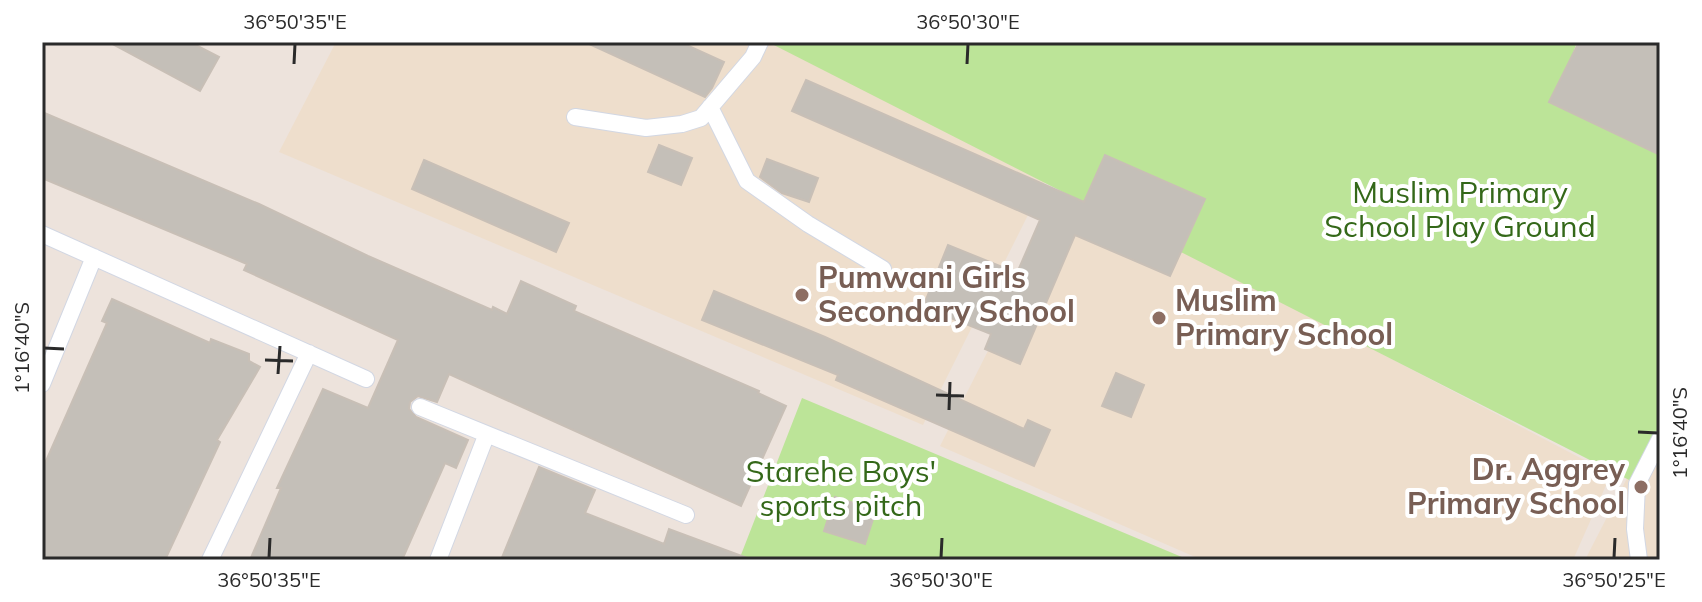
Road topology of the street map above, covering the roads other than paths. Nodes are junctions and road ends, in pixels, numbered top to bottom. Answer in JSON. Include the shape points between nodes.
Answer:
{"nodes":[{"id":1,"x":760,"y":42,"type":"edge"},
{"id":2,"x":710,"y":107,"type":"junction"},
{"id":3,"x":575,"y":117,"type":"dead end"},
{"id":4,"x":42,"y":234,"type":"edge"},
{"id":5,"x":94,"y":257,"type":"junction"},
{"id":6,"x":883,"y":269,"type":"dead end"},
{"id":7,"x":309,"y":353,"type":"junction"},
{"id":8,"x":366,"y":379,"type":"dead end"},
{"id":9,"x":42,"y":384,"type":"edge"},
{"id":10,"x":420,"y":407,"type":"dead end"},
{"id":11,"x":486,"y":436,"type":"junction"},
{"id":12,"x":1660,"y":439,"type":"edge"},
{"id":13,"x":686,"y":515,"type":"dead end"},
{"id":14,"x":210,"y":560,"type":"edge"},
{"id":15,"x":438,"y":560,"type":"edge"},
{"id":16,"x":1639,"y":560,"type":"edge"}],
"edges":[{"from":1,"to":2,"type":"lane"},
{"from":2,"to":3,"type":"lane","via":[[701,118],[646,128]]},
{"from":2,"to":6,"type":"lane","via":[[747,181]]},
{"from":4,"to":5,"type":"lane"},
{"from":5,"to":7,"type":"lane"},
{"from":5,"to":9,"type":"lane"},
{"from":7,"to":8,"type":"lane"},
{"from":7,"to":14,"type":"lane"},
{"from":10,"to":11,"type":"lane"},
{"from":11,"to":13,"type":"lane"},
{"from":11,"to":15,"type":"lane"},
{"from":12,"to":16,"type":"lane","via":[[1637,484]]}]}
